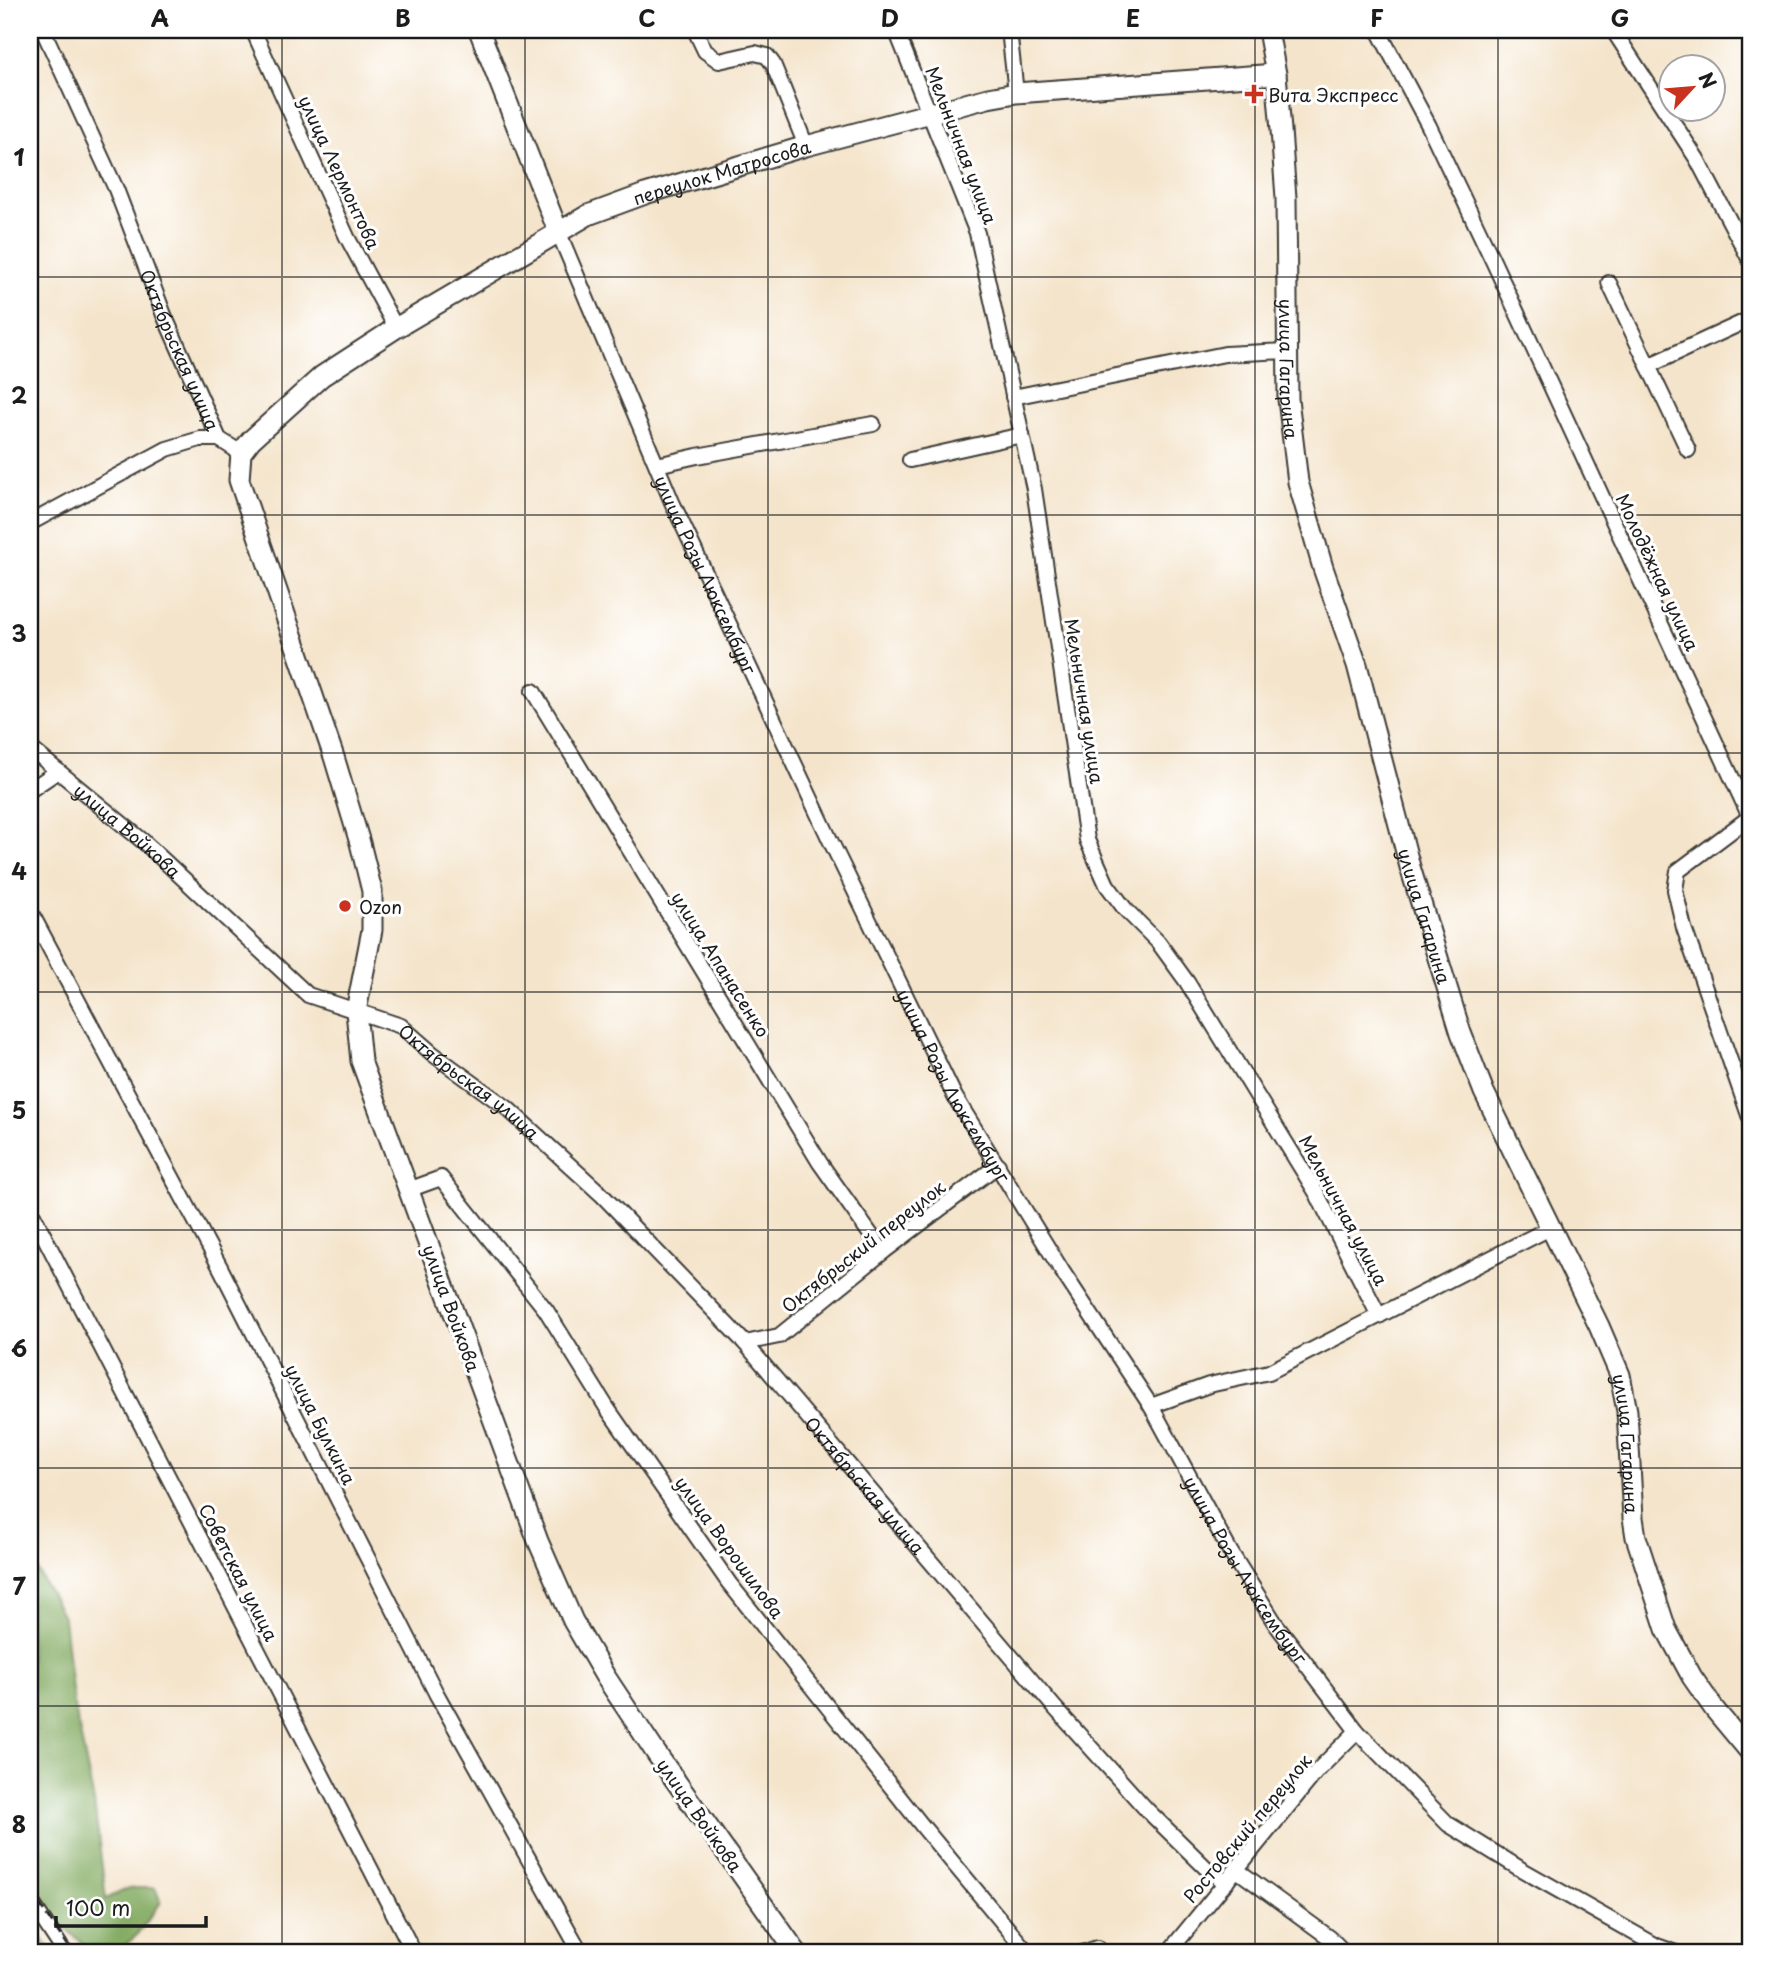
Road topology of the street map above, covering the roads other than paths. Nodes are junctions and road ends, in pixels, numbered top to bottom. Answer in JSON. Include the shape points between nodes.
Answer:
{"nodes":[{"id":1,"x":43,"y":30,"type":"edge"},
{"id":2,"x":253,"y":30,"type":"edge"},
{"id":3,"x":479,"y":30,"type":"edge"},
{"id":4,"x":695,"y":30,"type":"edge"},
{"id":5,"x":896,"y":30,"type":"edge"},
{"id":6,"x":1009,"y":30,"type":"edge"},
{"id":7,"x":1268,"y":30,"type":"edge"},
{"id":8,"x":1378,"y":30,"type":"edge"},
{"id":9,"x":1613,"y":30,"type":"edge"},
{"id":10,"x":1276,"y":74,"type":"junction"},
{"id":11,"x":1016,"y":93,"type":"junction"},
{"id":12,"x":929,"y":113,"type":"junction"},
{"id":13,"x":806,"y":146,"type":"junction"},
{"id":14,"x":558,"y":231,"type":"junction"},
{"id":15,"x":1750,"y":260,"type":"edge"},
{"id":16,"x":1609,"y":283,"type":"dead end"},
{"id":17,"x":1750,"y":319,"type":"edge"},
{"id":18,"x":396,"y":328,"type":"junction"},
{"id":19,"x":1287,"y":351,"type":"junction"},
{"id":20,"x":1648,"y":366,"type":"junction"},
{"id":21,"x":1013,"y":397,"type":"junction"},
{"id":22,"x":873,"y":424,"type":"dead end"},
{"id":23,"x":1022,"y":435,"type":"junction"},
{"id":24,"x":219,"y":439,"type":"junction"},
{"id":25,"x":1688,"y":450,"type":"dead end"},
{"id":26,"x":242,"y":453,"type":"junction"},
{"id":27,"x":910,"y":460,"type":"dead end"},
{"id":28,"x":657,"y":465,"type":"junction"},
{"id":29,"x":30,"y":523,"type":"edge"},
{"id":30,"x":533,"y":691,"type":"dead end"},
{"id":31,"x":30,"y":748,"type":"edge"},
{"id":32,"x":58,"y":771,"type":"junction"},
{"id":33,"x":30,"y":790,"type":"edge"},
{"id":34,"x":1750,"y":817,"type":"edge"},
{"id":35,"x":30,"y":911,"type":"edge"},
{"id":36,"x":356,"y":1012,"type":"junction"},
{"id":37,"x":1750,"y":1118,"type":"edge"},
{"id":38,"x":998,"y":1165,"type":"junction"},
{"id":39,"x":408,"y":1190,"type":"junction"},
{"id":40,"x":30,"y":1209,"type":"edge"},
{"id":41,"x":1552,"y":1227,"type":"junction"},
{"id":42,"x":883,"y":1252,"type":"junction"},
{"id":43,"x":1379,"y":1316,"type":"junction"},
{"id":44,"x":746,"y":1343,"type":"junction"},
{"id":45,"x":1151,"y":1406,"type":"junction"},
{"id":46,"x":1357,"y":1731,"type":"junction"},
{"id":47,"x":1750,"y":1752,"type":"edge"},
{"id":48,"x":1237,"y":1870,"type":"junction"},
{"id":49,"x":1226,"y":1883,"type":"junction"},
{"id":50,"x":30,"y":1900,"type":"edge"},
{"id":51,"x":65,"y":1953,"type":"edge"},
{"id":52,"x":414,"y":1953,"type":"edge"},
{"id":53,"x":581,"y":1953,"type":"edge"},
{"id":54,"x":797,"y":1953,"type":"edge"},
{"id":55,"x":1028,"y":1953,"type":"edge"},
{"id":56,"x":1082,"y":1953,"type":"edge"},
{"id":57,"x":1103,"y":1953,"type":"edge"},
{"id":58,"x":1168,"y":1953,"type":"edge"},
{"id":59,"x":1345,"y":1953,"type":"edge"},
{"id":60,"x":1677,"y":1953,"type":"edge"}],
"edges":[{"from":1,"to":24,"type":"street","name":"Октябрьская улица","via":[[116,189],[164,315]]},
{"from":2,"to":18,"type":"street","name":"улица Лермонтова","via":[[346,237]]},
{"from":3,"to":14,"type":"main road","name":"улица Розы Люксембург"},
{"from":4,"to":13,"type":"street","via":[[705,51],[719,61],[755,53],[767,56]]},
{"from":5,"to":12,"type":"street","name":"Мельничная улица"},
{"from":6,"to":11,"type":"street"},
{"from":7,"to":10,"type":"main road","name":"улица Гагарина"},
{"from":8,"to":34,"type":"street","name":"Молодёжная улица","via":[[1429,126]]},
{"from":9,"to":15,"type":"street","via":[[1697,159]]},
{"from":10,"to":11,"type":"main road","name":"переулок Матросова"},
{"from":10,"to":19,"type":"main road","name":"улица Гагарина","via":[[1286,198]]},
{"from":11,"to":12,"type":"main road","name":"переулок Матросова"},
{"from":12,"to":13,"type":"main road","name":"переулок Матросова"},
{"from":12,"to":21,"type":"street","name":"Мельничная улица","via":[[977,233]]},
{"from":13,"to":14,"type":"main road","name":"переулок Матросова","via":[[646,194]]},
{"from":14,"to":18,"type":"main road","name":"переулок Матросова"},
{"from":14,"to":28,"type":"street","name":"улица Розы Люксембург"},
{"from":16,"to":20,"type":"street"},
{"from":17,"to":20,"type":"street"},
{"from":18,"to":26,"type":"main road","name":"переулок Матросова","via":[[323,376]]},
{"from":19,"to":21,"type":"street","via":[[1225,354]]},
{"from":19,"to":41,"type":"main road","name":"улица Гагарина","via":[[1298,482],[1357,665],[1410,867],[1484,1093]]},
{"from":20,"to":25,"type":"street"},
{"from":21,"to":23,"type":"street","name":"Мельничная улица"},
{"from":22,"to":28,"type":"street"},
{"from":23,"to":27,"type":"street"},
{"from":23,"to":43,"type":"street","name":"Мельничная улица","via":[[1087,840],[1107,885],[1187,982],[1302,1168]]},
{"from":24,"to":26,"type":"street","name":"Октябрьская улица"},
{"from":24,"to":29,"type":"street","via":[[200,439],[167,449]]},
{"from":26,"to":36,"type":"main road","via":[[239,480],[334,757],[372,891],[372,930]]},
{"from":28,"to":38,"type":"street","name":"улица Розы Люксембург","via":[[837,854],[956,1097]]},
{"from":30,"to":42,"type":"street","name":"улица Апанасенко","via":[[820,1163]]},
{"from":31,"to":32,"type":"street","name":"улица Войкова"},
{"from":32,"to":33,"type":"street"},
{"from":32,"to":36,"type":"street","name":"улица Войкова","via":[[144,842],[308,995]]},
{"from":34,"to":37,"type":"street","name":"Молодёжная улица","via":[[1678,871],[1675,891]]},
{"from":35,"to":53,"type":"street","name":"улица Булкина","via":[[220,1267],[436,1693]]},
{"from":36,"to":39,"type":"main road","name":"улица Войкова","via":[[361,1061]]},
{"from":36,"to":44,"type":"street","name":"Октябрьская улица","via":[[401,1026],[507,1108],[601,1194]]},
{"from":38,"to":42,"type":"street","name":"Октябрьский переулок"},
{"from":38,"to":45,"type":"street","name":"улица Розы Люксембург"},
{"from":39,"to":54,"type":"main road","name":"улица Войкова","via":[[538,1541],[573,1621],[656,1753]]},
{"from":39,"to":55,"type":"street","name":"улица Ворошилова","via":[[441,1178],[547,1310],[607,1408],[729,1583]]},
{"from":40,"to":52,"type":"street","name":"Советская улица"},
{"from":41,"to":43,"type":"street"},
{"from":41,"to":47,"type":"main road","name":"улица Гагарина","via":[[1620,1375],[1636,1537],[1666,1629],[1692,1677]]},
{"from":42,"to":44,"type":"street","name":"Октябрьский переулок","via":[[779,1336]]},
{"from":43,"to":45,"type":"street","via":[[1269,1372],[1209,1385]]},
{"from":44,"to":49,"type":"street","name":"Октябрьская улица","via":[[1055,1708],[1146,1809]]},
{"from":45,"to":46,"type":"street","name":"улица Розы Люксембург","via":[[1275,1623]]},
{"from":46,"to":48,"type":"street","name":"Ростовский переулок"},
{"from":46,"to":60,"type":"street","name":"улица Розы Люксембург","via":[[1448,1824]]},
{"from":48,"to":49,"type":"street","name":"Ростовский переулок"},
{"from":48,"to":59,"type":"street"},
{"from":49,"to":58,"type":"street","name":"Ростовский переулок"},
{"from":50,"to":51,"type":"street"},
{"from":56,"to":57,"type":"street","via":[[1097,1948]]}]}
